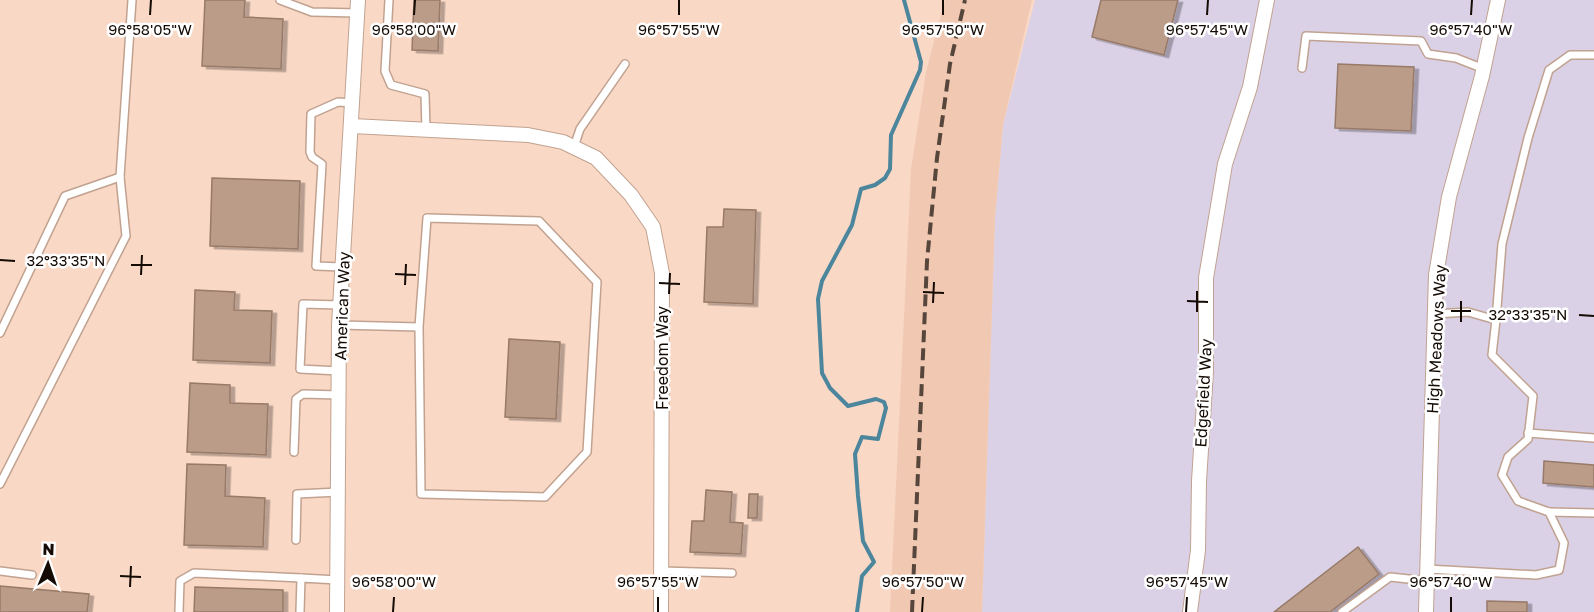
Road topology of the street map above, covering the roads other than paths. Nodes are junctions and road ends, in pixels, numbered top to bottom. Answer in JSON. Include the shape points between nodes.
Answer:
{"nodes":[{"id":1,"x":132,"y":0,"type":"edge"},
{"id":2,"x":280,"y":0,"type":"edge"},
{"id":3,"x":389,"y":0,"type":"edge"},
{"id":4,"x":1267,"y":0,"type":"edge"},
{"id":5,"x":1498,"y":0,"type":"edge"},
{"id":6,"x":357,"y":7,"type":"edge"},
{"id":7,"x":1594,"y":55,"type":"edge"},
{"id":8,"x":625,"y":64,"type":"dead end"},
{"id":9,"x":1302,"y":68,"type":"dead end"},
{"id":10,"x":1484,"y":69,"type":"junction"},
{"id":11,"x":353,"y":103,"type":"junction"},
{"id":12,"x":352,"y":126,"type":"junction"},
{"id":13,"x":426,"y":130,"type":"junction"},
{"id":14,"x":574,"y":147,"type":"junction"},
{"id":15,"x":120,"y":177,"type":"junction"},
{"id":16,"x":343,"y":267,"type":"junction"},
{"id":17,"x":340,"y":305,"type":"junction"},
{"id":18,"x":1435,"y":314,"type":"junction"},
{"id":19,"x":1496,"y":320,"type":"junction"},
{"id":20,"x":339,"y":325,"type":"junction"},
{"id":21,"x":419,"y":327,"type":"junction"},
{"id":22,"x":0,"y":333,"type":"edge"},
{"id":23,"x":339,"y":371,"type":"junction"},
{"id":24,"x":339,"y":395,"type":"junction"},
{"id":25,"x":1528,"y":433,"type":"junction"},
{"id":26,"x":1594,"y":438,"type":"edge"},
{"id":27,"x":294,"y":452,"type":"dead end"},
{"id":28,"x":0,"y":484,"type":"edge"},
{"id":29,"x":339,"y":492,"type":"junction"},
{"id":30,"x":1549,"y":512,"type":"junction"},
{"id":31,"x":1594,"y":513,"type":"edge"},
{"id":32,"x":296,"y":540,"type":"dead end"},
{"id":33,"x":0,"y":571,"type":"edge"},
{"id":34,"x":662,"y":571,"type":"junction"},
{"id":35,"x":732,"y":573,"type":"dead end"},
{"id":36,"x":32,"y":575,"type":"dead end"},
{"id":37,"x":1427,"y":575,"type":"junction"},
{"id":38,"x":301,"y":578,"type":"junction"},
{"id":39,"x":338,"y":580,"type":"junction"},
{"id":40,"x":179,"y":612,"type":"edge"},
{"id":41,"x":300,"y":612,"type":"edge"},
{"id":42,"x":337,"y":612,"type":"edge"},
{"id":43,"x":661,"y":612,"type":"edge"},
{"id":44,"x":1190,"y":612,"type":"edge"},
{"id":45,"x":1342,"y":612,"type":"edge"},
{"id":46,"x":1426,"y":612,"type":"edge"}],
"edges":[{"from":1,"to":15,"type":"lane"},
{"from":2,"to":6,"type":"lane","via":[[312,12]]},
{"from":3,"to":13,"type":"lane","via":[[385,71],[392,85],[425,94]]},
{"from":4,"to":44,"type":"street","name":"Edgefield Way","via":[[1250,87],[1225,164],[1206,278],[1198,550]]},
{"from":5,"to":10,"type":"street","name":"High Meadows Way"},
{"from":6,"to":11,"type":"street","name":"American Way"},
{"from":7,"to":19,"type":"lane","via":[[1570,55],[1549,70],[1502,244]]},
{"from":8,"to":14,"type":"lane","via":[[580,129]]},
{"from":9,"to":10,"type":"lane","via":[[1306,36],[1421,41],[1428,54],[1456,58]]},
{"from":10,"to":18,"type":"street","name":"High Meadows Way","via":[[1449,197],[1436,275]]},
{"from":11,"to":12,"type":"street","name":"American Way"},
{"from":11,"to":16,"type":"lane","via":[[338,102],[311,114],[310,152],[322,164],[316,266]]},
{"from":12,"to":13,"type":"street","name":"Freedom Way"},
{"from":12,"to":16,"type":"street","name":"American Way"},
{"from":13,"to":14,"type":"street","name":"Freedom Way","via":[[528,135]]},
{"from":14,"to":34,"type":"street","name":"Freedom Way","via":[[596,159],[621,183],[653,227],[662,273]]},
{"from":15,"to":22,"type":"lane","via":[[65,196]]},
{"from":15,"to":28,"type":"lane","via":[[126,236]]},
{"from":16,"to":17,"type":"street","name":"American Way"},
{"from":17,"to":20,"type":"street","name":"American Way"},
{"from":17,"to":23,"type":"lane","via":[[303,304],[300,369]]},
{"from":18,"to":19,"type":"lane","via":[[1468,312]]},
{"from":18,"to":37,"type":"street","name":"High Meadows Way"},
{"from":19,"to":25,"type":"lane","via":[[1492,355],[1533,396]]},
{"from":20,"to":21,"type":"lane"},
{"from":20,"to":23,"type":"street","name":"American Way"},
{"from":21,"to":21,"type":"lane","via":[[427,218],[539,221],[597,282],[587,452],[544,497],[421,494]]},
{"from":23,"to":24,"type":"street","name":"American Way"},
{"from":24,"to":27,"type":"lane","via":[[303,394],[296,399]]},
{"from":24,"to":29,"type":"street","name":"American Way"},
{"from":25,"to":26,"type":"lane"},
{"from":25,"to":30,"type":"lane","via":[[1528,439],[1508,457],[1502,475],[1518,501]]},
{"from":29,"to":32,"type":"lane","via":[[297,494]]},
{"from":29,"to":39,"type":"street","name":"American Way"},
{"from":30,"to":31,"type":"lane"},
{"from":30,"to":37,"type":"lane","via":[[1564,543],[1558,570],[1536,575]]},
{"from":33,"to":36,"type":"lane"},
{"from":34,"to":35,"type":"lane"},
{"from":34,"to":43,"type":"street","name":"Freedom Way"},
{"from":37,"to":45,"type":"lane","via":[[1390,577]]},
{"from":37,"to":46,"type":"street","name":"High Meadows Way"},
{"from":38,"to":39,"type":"lane"},
{"from":38,"to":40,"type":"lane","via":[[194,573],[180,581]]},
{"from":38,"to":41,"type":"lane"},
{"from":39,"to":42,"type":"street","name":"American Way"}]}
